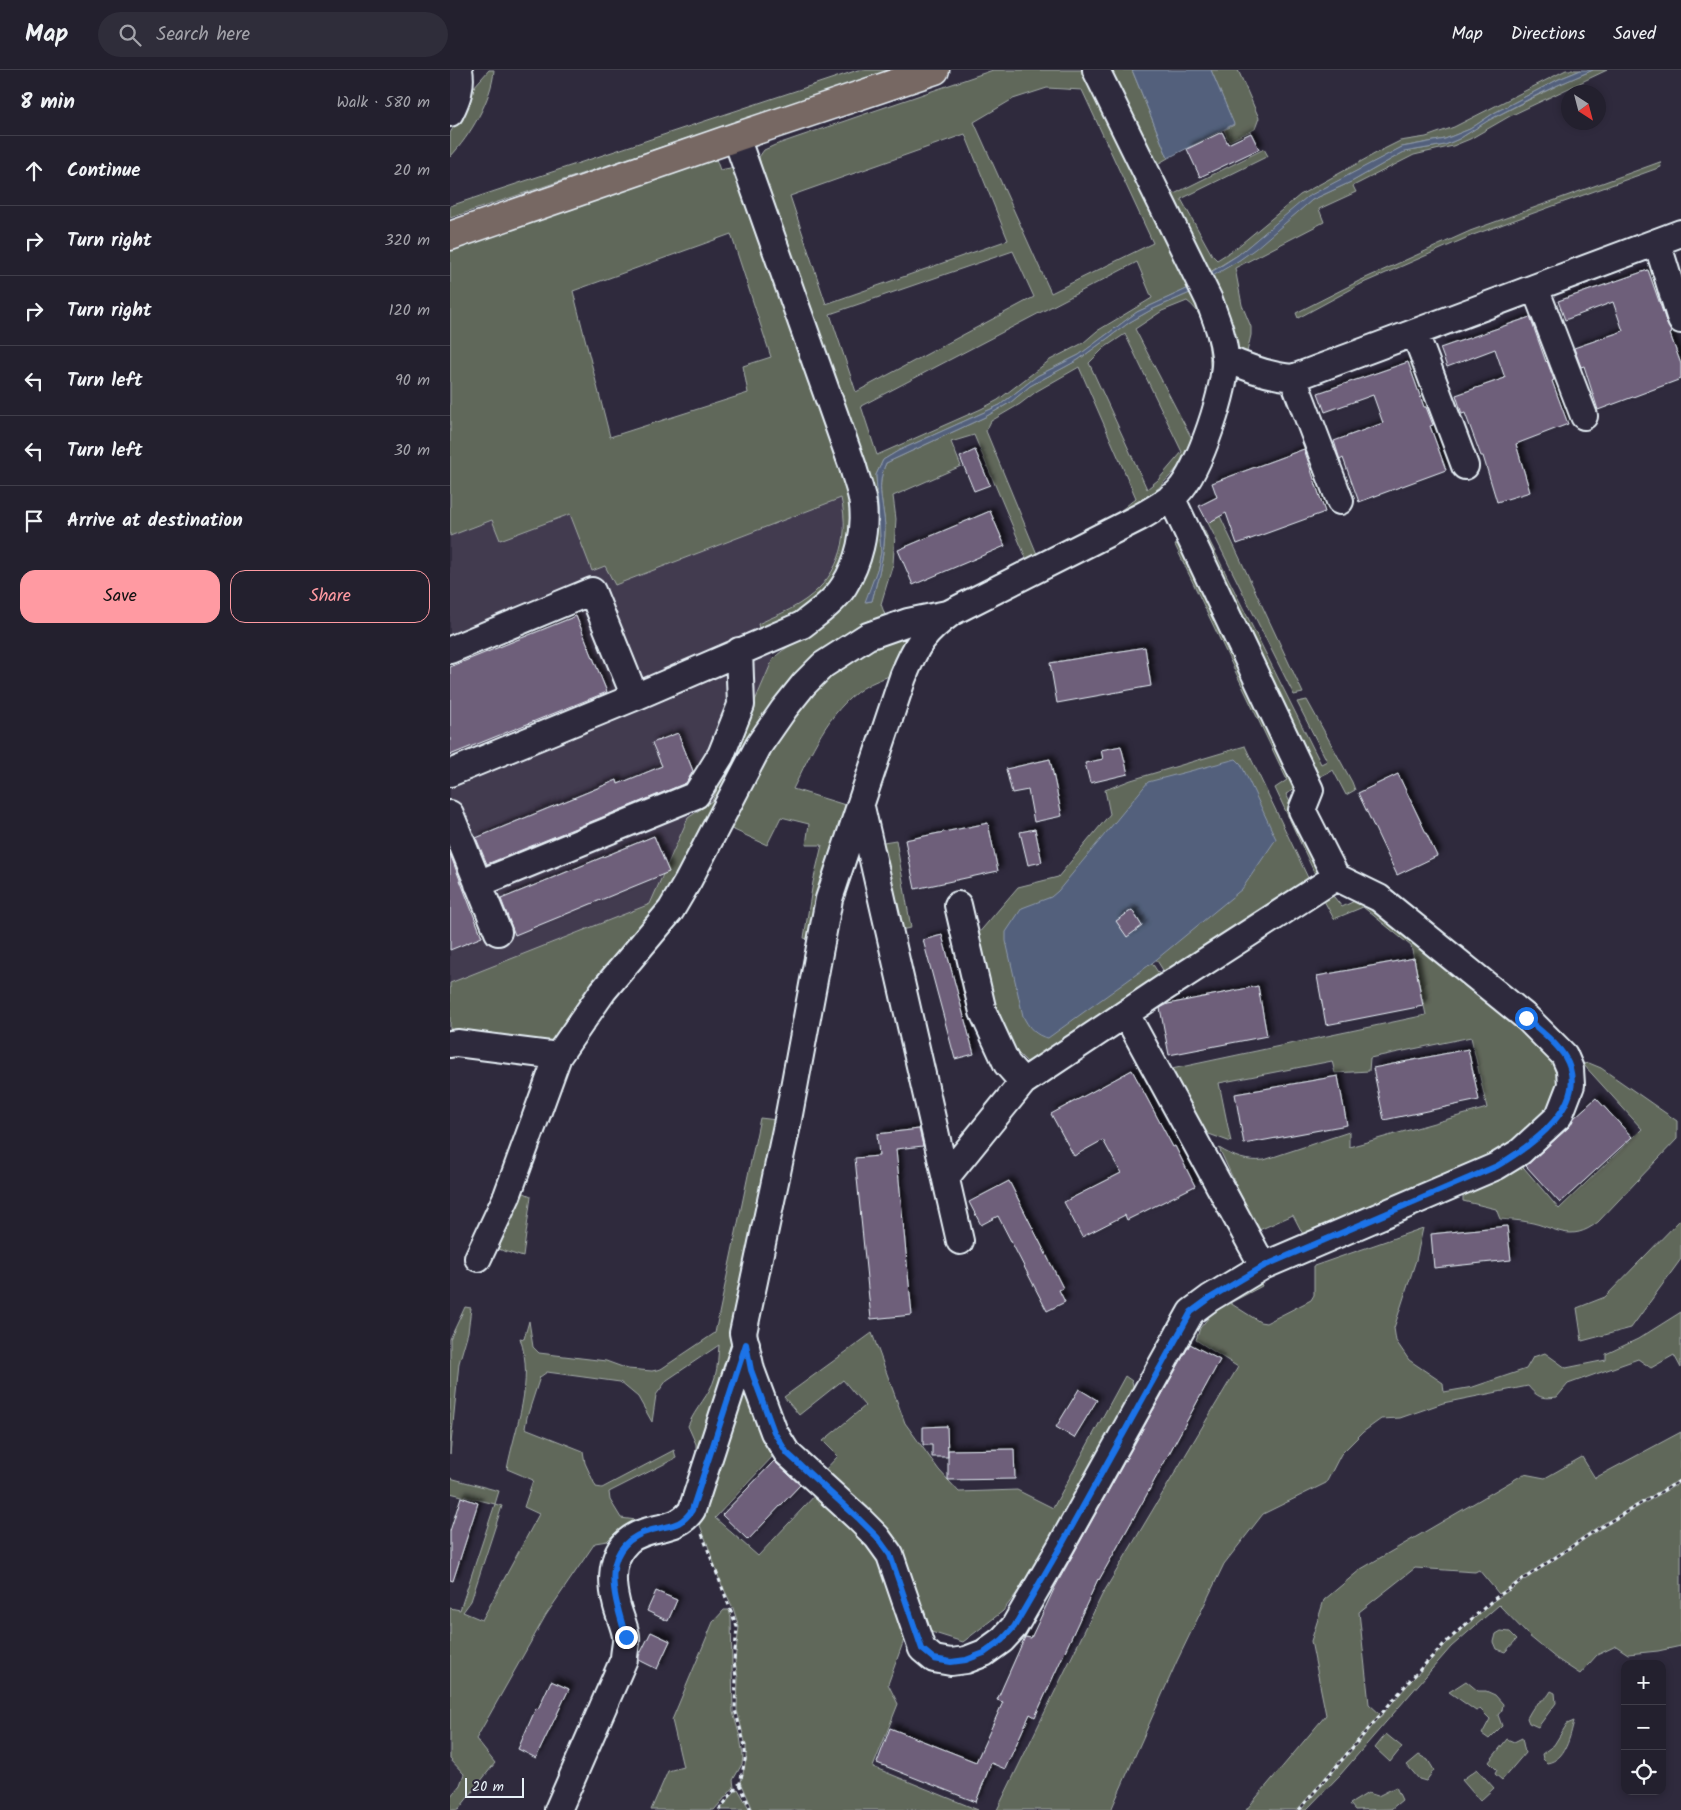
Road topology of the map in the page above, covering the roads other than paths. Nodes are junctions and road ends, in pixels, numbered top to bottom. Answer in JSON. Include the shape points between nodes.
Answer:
{"nodes":[{"id":1,"x":482,"y":70,"type":"edge"},
{"id":2,"x":935,"y":70,"type":"edge"},
{"id":3,"x":1096,"y":70,"type":"edge"},
{"id":4,"x":456,"y":92,"type":"edge"},
{"id":5,"x":736,"y":136,"type":"junction"},
{"id":6,"x":1681,"y":233,"type":"edge"},
{"id":7,"x":450,"y":236,"type":"edge"},
{"id":8,"x":1657,"y":242,"type":"junction"},
{"id":9,"x":1534,"y":288,"type":"junction"},
{"id":10,"x":1681,"y":320,"type":"edge"},
{"id":11,"x":1415,"y":333,"type":"junction"},
{"id":12,"x":1225,"y":358,"type":"junction"},
{"id":13,"x":1293,"y":378,"type":"junction"},
{"id":14,"x":1584,"y":416,"type":"dead end"},
{"id":15,"x":1465,"y":466,"type":"dead end"},
{"id":16,"x":1171,"y":497,"type":"junction"},
{"id":17,"x":1340,"y":501,"type":"dead end"},
{"id":18,"x":952,"y":612,"type":"junction"},
{"id":19,"x":450,"y":650,"type":"edge"},
{"id":20,"x":739,"y":652,"type":"junction"},
{"id":21,"x":635,"y":697,"type":"junction"},
{"id":22,"x":450,"y":773,"type":"edge"},
{"id":23,"x":861,"y":807,"type":"junction"},
{"id":24,"x":450,"y":814,"type":"edge"},
{"id":25,"x":1336,"y":877,"type":"junction"},
{"id":26,"x":478,"y":884,"type":"junction"},
{"id":27,"x":958,"y":905,"type":"dead end"},
{"id":28,"x":498,"y":932,"type":"dead end"},
{"id":29,"x":1126,"y":1014,"type":"junction"},
{"id":30,"x":450,"y":1044,"type":"edge"},
{"id":31,"x":558,"y":1056,"type":"junction"},
{"id":32,"x":1023,"y":1082,"type":"junction"},
{"id":33,"x":946,"y":1177,"type":"junction"},
{"id":34,"x":960,"y":1241,"type":"dead end"},
{"id":35,"x":478,"y":1258,"type":"dead end"},
{"id":36,"x":1264,"y":1266,"type":"junction"},
{"id":37,"x":746,"y":1344,"type":"junction"},
{"id":38,"x":558,"y":1810,"type":"edge"}],
"edges":[{"from":1,"to":4,"type":"street"},
{"from":2,"to":5,"type":"main road"},
{"from":3,"to":12,"type":"street","via":[[1209,300],[1220,327]]},
{"from":5,"to":7,"type":"main road"},
{"from":5,"to":20,"type":"street","via":[[863,503],[863,531],[857,560],[844,587],[802,624]]},
{"from":6,"to":8,"type":"street"},
{"from":8,"to":9,"type":"street"},
{"from":8,"to":10,"type":"street"},
{"from":9,"to":11,"type":"street"},
{"from":9,"to":14,"type":"street"},
{"from":11,"to":13,"type":"street"},
{"from":11,"to":15,"type":"street"},
{"from":12,"to":13,"type":"street","via":[[1276,377]]},
{"from":12,"to":16,"type":"street","via":[[1221,389],[1208,432],[1186,482]]},
{"from":13,"to":17,"type":"street"},
{"from":16,"to":18,"type":"street","via":[[1140,517]]},
{"from":16,"to":25,"type":"street","via":[[1310,790],[1302,810]]},
{"from":18,"to":23,"type":"street","via":[[929,630],[913,654]]},
{"from":18,"to":31,"type":"street","via":[[868,636],[823,665],[804,684],[759,745],[671,910],[603,991]]},
{"from":19,"to":21,"type":"street","via":[[592,591]]},
{"from":20,"to":21,"type":"street"},
{"from":20,"to":26,"type":"street","via":[[741,705],[721,755],[696,795]]},
{"from":21,"to":22,"type":"street"},
{"from":23,"to":33,"type":"street"},
{"from":23,"to":37,"type":"street","via":[[824,921],[787,1125],[747,1310],[743,1333]]},
{"from":24,"to":26,"type":"street"},
{"from":25,"to":29,"type":"street"},
{"from":25,"to":36,"type":"street","via":[[1379,898],[1526,1018],[1564,1055],[1570,1069],[1571,1085],[1559,1116],[1520,1152],[1497,1166]]},
{"from":26,"to":28,"type":"street"},
{"from":27,"to":32,"type":"street","via":[[983,1012],[1007,1064]]},
{"from":29,"to":32,"type":"street"},
{"from":29,"to":36,"type":"street"},
{"from":30,"to":31,"type":"street"},
{"from":31,"to":35,"type":"street","via":[[510,1188]]},
{"from":32,"to":33,"type":"street"},
{"from":33,"to":34,"type":"street"},
{"from":36,"to":37,"type":"street","via":[[1191,1312],[1014,1627],[984,1653],[966,1660],[934,1659],[922,1649],[890,1555],[858,1518],[787,1453],[774,1432],[751,1370]]},
{"from":37,"to":38,"type":"street","via":[[692,1510],[687,1518],[674,1526],[633,1537],[615,1560],[616,1602],[626,1637],[624,1659]]}]}
